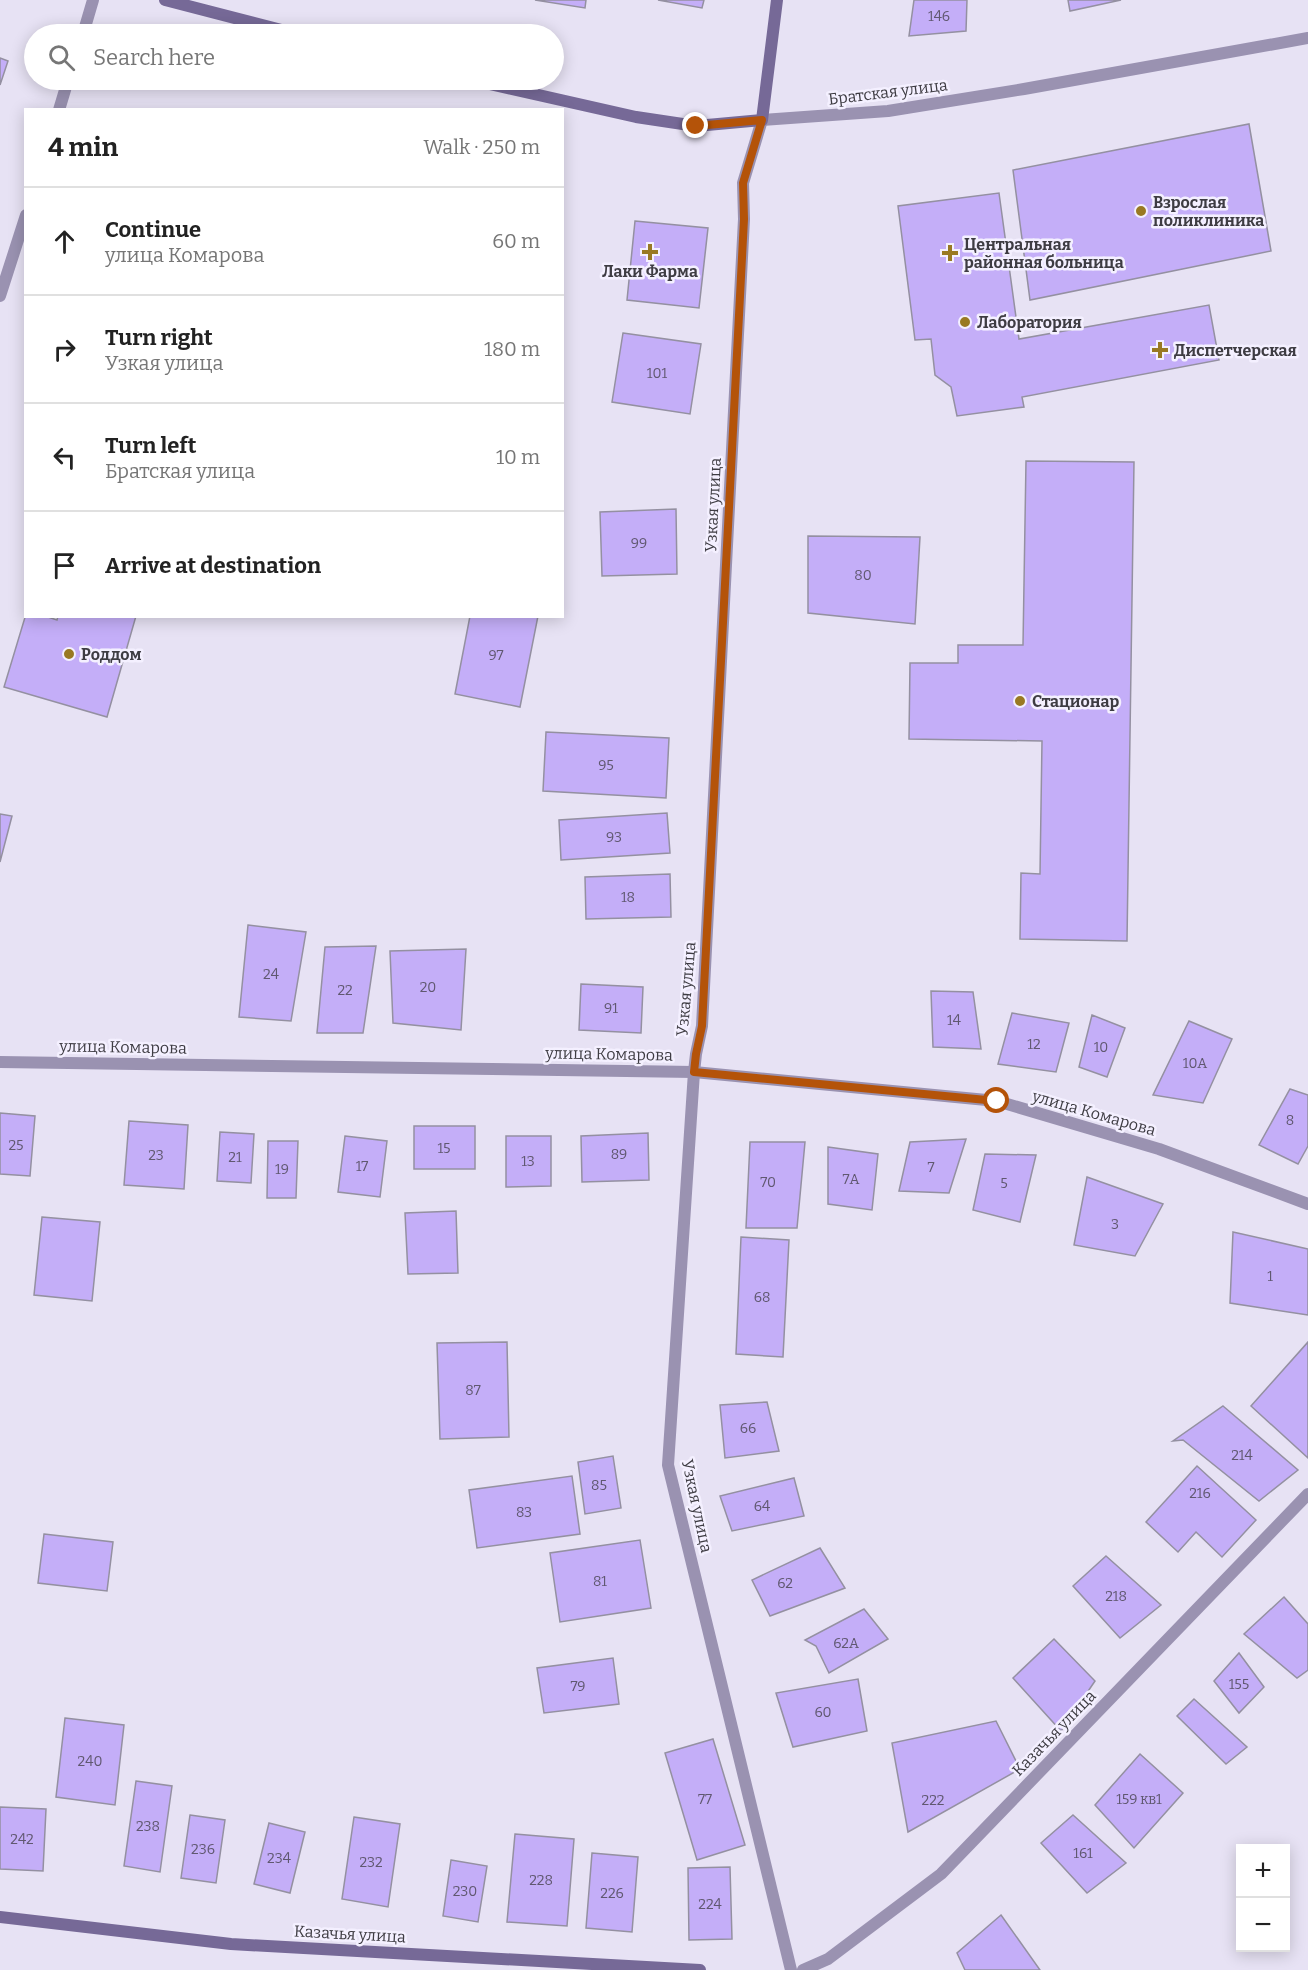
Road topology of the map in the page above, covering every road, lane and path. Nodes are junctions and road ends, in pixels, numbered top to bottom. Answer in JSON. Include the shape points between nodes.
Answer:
{"nodes":[{"id":1,"x":93,"y":0,"type":"edge"},
{"id":2,"x":165,"y":0,"type":"edge"},
{"id":3,"x":777,"y":0,"type":"edge"},
{"id":4,"x":86,"y":24,"type":"edge"},
{"id":5,"x":258,"y":24,"type":"edge"},
{"id":6,"x":1308,"y":38,"type":"edge"},
{"id":7,"x":65,"y":90,"type":"edge"},
{"id":8,"x":516,"y":90,"type":"edge"},
{"id":9,"x":60,"y":108,"type":"edge"},
{"id":10,"x":762,"y":120,"type":"junction"},
{"id":11,"x":24,"y":221,"type":"edge"},
{"id":12,"x":0,"y":296,"type":"edge"},
{"id":13,"x":0,"y":1062,"type":"edge"},
{"id":14,"x":694,"y":1072,"type":"junction"},
{"id":15,"x":1308,"y":1204,"type":"edge"},
{"id":16,"x":1308,"y":1494,"type":"edge"},
{"id":17,"x":0,"y":1917,"type":"edge"},
{"id":18,"x":700,"y":1970,"type":"edge"},
{"id":19,"x":791,"y":1970,"type":"edge"},
{"id":20,"x":803,"y":1970,"type":"edge"}],
"edges":[{"from":1,"to":4,"type":"street"},
{"from":2,"to":5,"type":"main road"},
{"from":3,"to":10,"type":"main road","name":"Узкая улица"},
{"from":6,"to":10,"type":"street","name":"Братская улица","via":[[888,111]]},
{"from":7,"to":9,"type":"street"},
{"from":8,"to":10,"type":"main road","name":"Братская улица","via":[[696,126]]},
{"from":10,"to":14,"type":"street","name":"Узкая улица","via":[[743,183],[702,1026]]},
{"from":11,"to":12,"type":"street"},
{"from":13,"to":14,"type":"street","name":"улица Комарова"},
{"from":14,"to":15,"type":"street","name":"улица Комарова","via":[[997,1101],[1159,1149]]},
{"from":14,"to":19,"type":"street","name":"Узкая улица","via":[[668,1465]]},
{"from":16,"to":20,"type":"street","name":"Казачья улица","via":[[941,1874],[828,1959]]},
{"from":17,"to":18,"type":"main road","name":"Казачья улица","via":[[231,1944]]}]}
